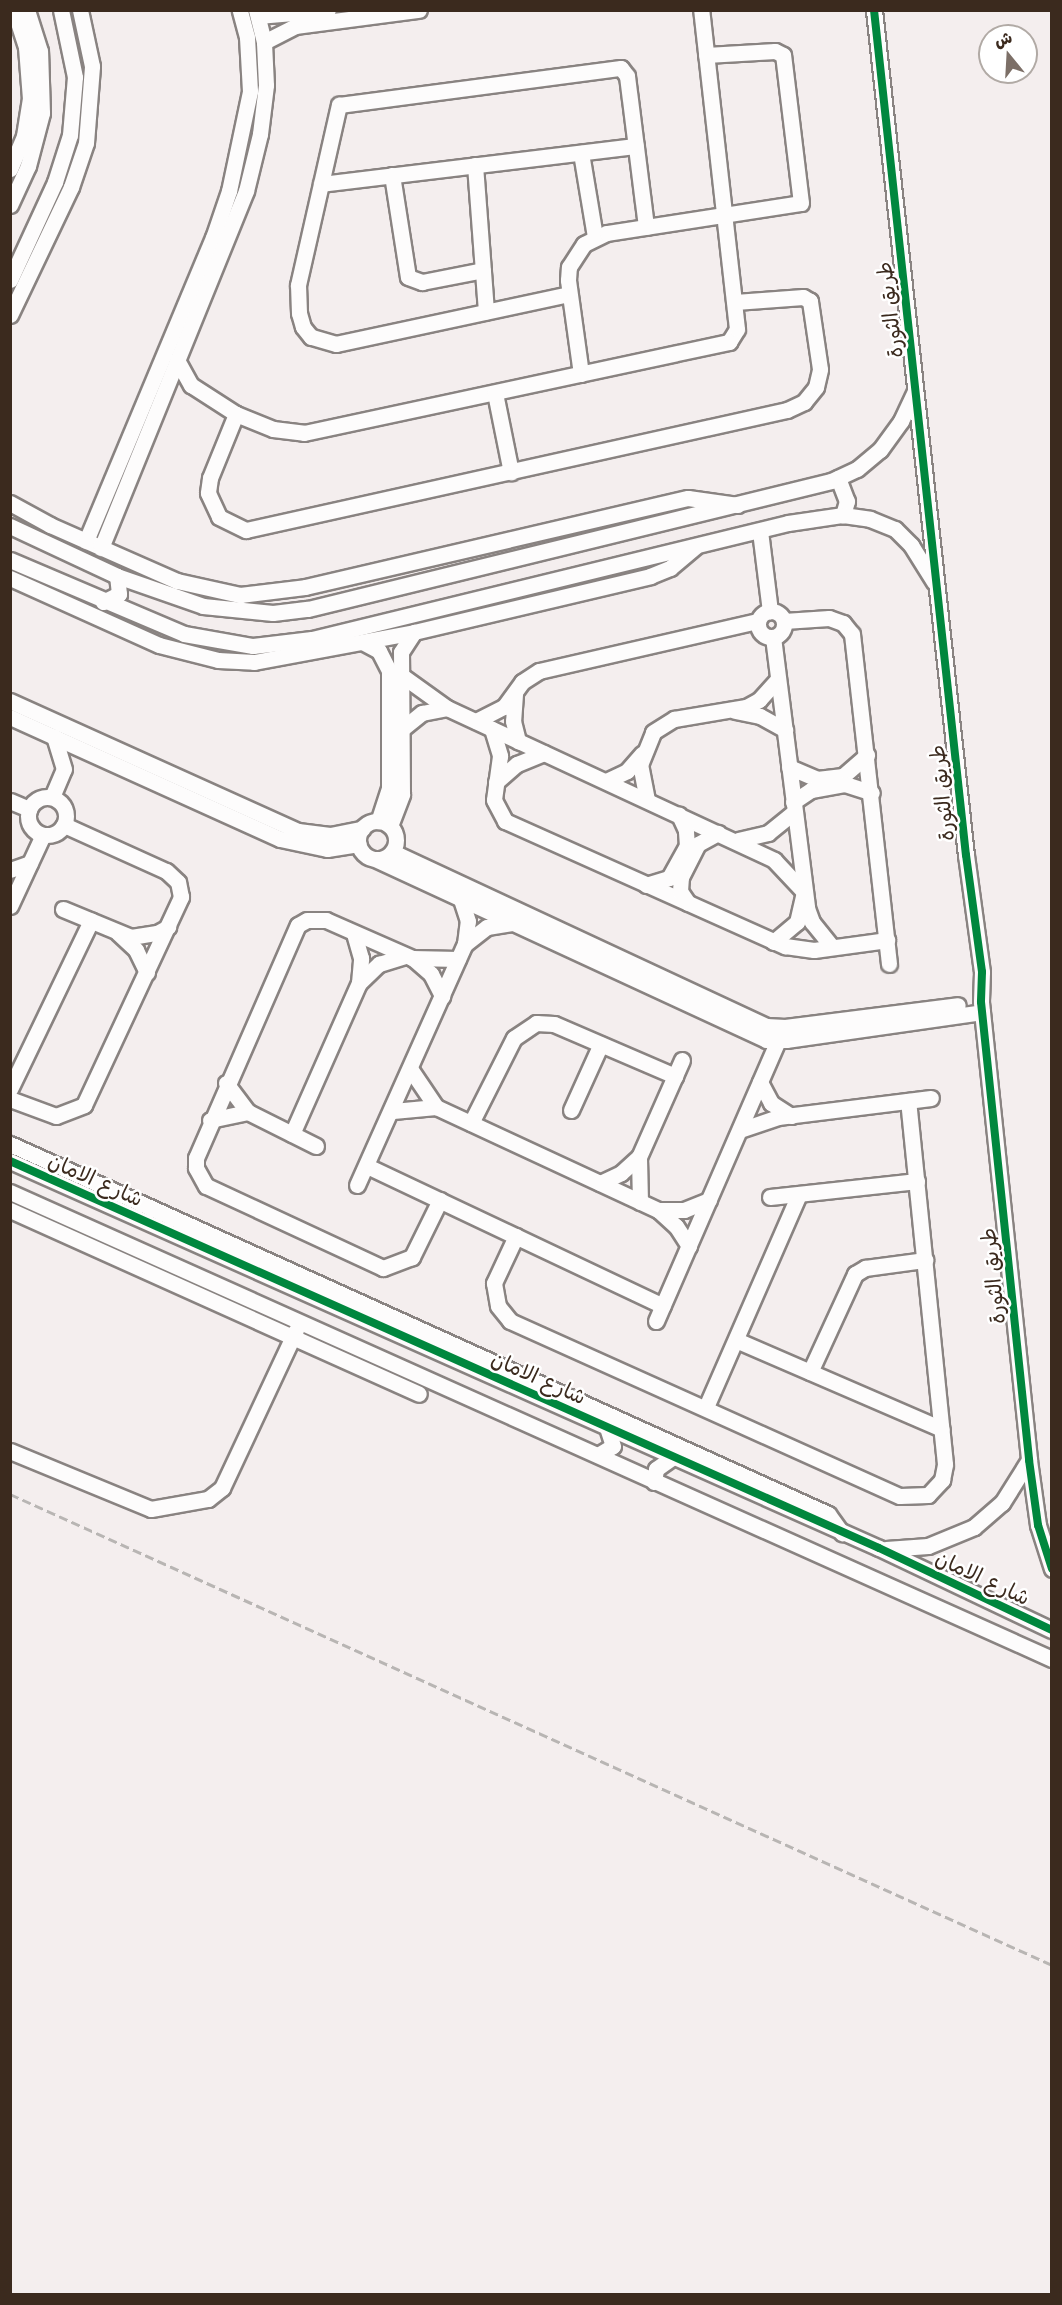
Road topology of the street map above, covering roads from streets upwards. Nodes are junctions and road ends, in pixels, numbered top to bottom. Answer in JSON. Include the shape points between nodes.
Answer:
{"nodes":[{"id":1,"x":14,"y":10,"type":"edge"},
{"id":2,"x":27,"y":10,"type":"edge"},
{"id":3,"x":61,"y":10,"type":"edge"},
{"id":4,"x":80,"y":10,"type":"edge"},
{"id":5,"x":240,"y":10,"type":"edge"},
{"id":6,"x":328,"y":10,"type":"edge"},
{"id":7,"x":419,"y":10,"type":"edge"},
{"id":8,"x":701,"y":10,"type":"edge"},
{"id":9,"x":874,"y":10,"type":"edge"},
{"id":10,"x":257,"y":13,"type":"edge"},
{"id":11,"x":87,"y":37,"type":"junction"},
{"id":12,"x":70,"y":42,"type":"junction"},
{"id":13,"x":264,"y":42,"type":"junction"},
{"id":14,"x":706,"y":55,"type":"junction"},
{"id":15,"x":636,"y":146,"type":"junction"},
{"id":16,"x":581,"y":153,"type":"junction"},
{"id":17,"x":63,"y":163,"type":"junction"},
{"id":18,"x":475,"y":165,"type":"junction"},
{"id":19,"x":79,"y":168,"type":"junction"},
{"id":20,"x":10,"y":169,"type":"edge"},
{"id":21,"x":392,"y":175,"type":"junction"},
{"id":22,"x":321,"y":184,"type":"junction"},
{"id":23,"x":10,"y":205,"type":"edge"},
{"id":24,"x":725,"y":216,"type":"junction"},
{"id":25,"x":646,"y":227,"type":"junction"},
{"id":26,"x":595,"y":237,"type":"junction"},
{"id":27,"x":22,"y":253,"type":"junction"},
{"id":28,"x":38,"y":260,"type":"junction"},
{"id":29,"x":483,"y":270,"type":"junction"},
{"id":30,"x":10,"y":280,"type":"edge"},
{"id":31,"x":198,"y":291,"type":"junction"},
{"id":32,"x":569,"y":294,"type":"junction"},
{"id":33,"x":735,"y":302,"type":"junction"},
{"id":34,"x":486,"y":312,"type":"junction"},
{"id":35,"x":10,"y":315,"type":"edge"},
{"id":36,"x":177,"y":360,"type":"junction"},
{"id":37,"x":581,"y":374,"type":"junction"},
{"id":38,"x":191,"y":385,"type":"junction"},
{"id":39,"x":916,"y":388,"type":"junction"},
{"id":40,"x":164,"y":390,"type":"junction"},
{"id":41,"x":495,"y":393,"type":"junction"},
{"id":42,"x":236,"y":414,"type":"junction"},
{"id":43,"x":512,"y":472,"type":"junction"},
{"id":44,"x":838,"y":478,"type":"junction"},
{"id":45,"x":10,"y":503,"type":"edge"},
{"id":46,"x":742,"y":506,"type":"junction"},
{"id":47,"x":843,"y":515,"type":"junction"},
{"id":48,"x":10,"y":526,"type":"edge"},
{"id":49,"x":760,"y":531,"type":"junction"},
{"id":50,"x":86,"y":541,"type":"junction"},
{"id":51,"x":101,"y":548,"type":"junction"},
{"id":52,"x":10,"y":560,"type":"edge"},
{"id":53,"x":117,"y":576,"type":"junction"},
{"id":54,"x":10,"y":578,"type":"edge"},
{"id":55,"x":938,"y":588,"type":"junction"},
{"id":56,"x":161,"y":594,"type":"junction"},
{"id":57,"x":102,"y":602,"type":"junction"},
{"id":58,"x":487,"y":605,"type":"junction"},
{"id":59,"x":764,"y":616,"type":"junction"},
{"id":60,"x":154,"y":621,"type":"junction"},
{"id":61,"x":784,"y":621,"type":"junction"},
{"id":62,"x":414,"y":632,"type":"junction"},
{"id":63,"x":773,"y":638,"type":"junction"},
{"id":64,"x":364,"y":643,"type":"junction"},
{"id":65,"x":314,"y":646,"type":"junction"},
{"id":66,"x":401,"y":675,"type":"junction"},
{"id":67,"x":778,"y":679,"type":"junction"},
{"id":68,"x":516,"y":690,"type":"junction"},
{"id":69,"x":10,"y":701,"type":"edge"},
{"id":70,"x":447,"y":708,"type":"junction"},
{"id":71,"x":732,"y":711,"type":"junction"},
{"id":72,"x":10,"y":717,"type":"edge"},
{"id":73,"x":477,"y":721,"type":"junction"},
{"id":74,"x":402,"y":729,"type":"junction"},
{"id":75,"x":492,"y":729,"type":"junction"},
{"id":76,"x":785,"y":730,"type":"junction"},
{"id":77,"x":54,"y":737,"type":"junction"},
{"id":78,"x":518,"y":741,"type":"junction"},
{"id":79,"x":544,"y":753,"type":"junction"},
{"id":80,"x":642,"y":754,"type":"junction"},
{"id":81,"x":867,"y":755,"type":"junction"},
{"id":82,"x":96,"y":756,"type":"junction"},
{"id":83,"x":789,"y":767,"type":"junction"},
{"id":84,"x":64,"y":769,"type":"junction"},
{"id":85,"x":606,"y":781,"type":"junction"},
{"id":86,"x":495,"y":785,"type":"junction"},
{"id":87,"x":872,"y":793,"type":"junction"},
{"id":88,"x":52,"y":797,"type":"junction"},
{"id":89,"x":646,"y":800,"type":"junction"},
{"id":90,"x":10,"y":801,"type":"edge"},
{"id":91,"x":794,"y":807,"type":"junction"},
{"id":92,"x":29,"y":809,"type":"junction"},
{"id":93,"x":679,"y":815,"type":"junction"},
{"id":94,"x":384,"y":823,"type":"junction"},
{"id":95,"x":64,"y":825,"type":"junction"},
{"id":96,"x":718,"y":833,"type":"junction"},
{"id":97,"x":43,"y":835,"type":"junction"},
{"id":98,"x":360,"y":836,"type":"junction"},
{"id":99,"x":735,"y":841,"type":"junction"},
{"id":100,"x":393,"y":852,"type":"junction"},
{"id":101,"x":377,"y":860,"type":"junction"},
{"id":102,"x":30,"y":863,"type":"junction"},
{"id":103,"x":10,"y":870,"type":"edge"},
{"id":104,"x":646,"y":885,"type":"junction"},
{"id":105,"x":804,"y":892,"type":"junction"},
{"id":106,"x":461,"y":899,"type":"junction"},
{"id":107,"x":688,"y":903,"type":"junction"},
{"id":108,"x":10,"y":906,"type":"edge"},
{"id":109,"x":63,"y":909,"type":"dead end"},
{"id":110,"x":91,"y":921,"type":"junction"},
{"id":111,"x":514,"y":924,"type":"junction"},
{"id":112,"x":168,"y":927,"type":"junction"},
{"id":113,"x":118,"y":933,"type":"junction"},
{"id":114,"x":354,"y":933,"type":"junction"},
{"id":115,"x":886,"y":940,"type":"junction"},
{"id":116,"x":773,"y":942,"type":"junction"},
{"id":117,"x":465,"y":944,"type":"junction"},
{"id":118,"x":832,"y":947,"type":"junction"},
{"id":119,"x":409,"y":957,"type":"junction"},
{"id":120,"x":458,"y":959,"type":"junction"},
{"id":121,"x":889,"y":964,"type":"dead end"},
{"id":122,"x":147,"y":973,"type":"junction"},
{"id":123,"x":359,"y":983,"type":"junction"},
{"id":124,"x":442,"y":996,"type":"junction"},
{"id":125,"x":982,"y":1007,"type":"junction"},
{"id":126,"x":778,"y":1041,"type":"junction"},
{"id":127,"x":601,"y":1044,"type":"junction"},
{"id":128,"x":682,"y":1060,"type":"dead end"},
{"id":129,"x":411,"y":1070,"type":"junction"},
{"id":130,"x":675,"y":1076,"type":"junction"},
{"id":131,"x":760,"y":1082,"type":"junction"},
{"id":132,"x":226,"y":1083,"type":"junction"},
{"id":133,"x":10,"y":1089,"type":"edge"},
{"id":134,"x":931,"y":1098,"type":"dead end"},
{"id":135,"x":10,"y":1099,"type":"edge"},
{"id":136,"x":908,"y":1101,"type":"junction"},
{"id":137,"x":436,"y":1107,"type":"junction"},
{"id":138,"x":571,"y":1110,"type":"dead end"},
{"id":139,"x":248,"y":1112,"type":"junction"},
{"id":140,"x":393,"y":1112,"type":"junction"},
{"id":141,"x":791,"y":1116,"type":"junction"},
{"id":142,"x":210,"y":1120,"type":"junction"},
{"id":143,"x":471,"y":1123,"type":"junction"},
{"id":144,"x":740,"y":1130,"type":"junction"},
{"id":145,"x":292,"y":1134,"type":"junction"},
{"id":146,"x":10,"y":1144,"type":"edge"},
{"id":147,"x":316,"y":1146,"type":"dead end"},
{"id":148,"x":639,"y":1157,"type":"junction"},
{"id":149,"x":10,"y":1161,"type":"edge"},
{"id":150,"x":367,"y":1166,"type":"junction"},
{"id":151,"x":917,"y":1181,"type":"junction"},
{"id":152,"x":600,"y":1183,"type":"junction"},
{"id":153,"x":357,"y":1185,"type":"dead end"},
{"id":154,"x":10,"y":1192,"type":"edge"},
{"id":155,"x":799,"y":1194,"type":"junction"},
{"id":156,"x":106,"y":1195,"type":"junction"},
{"id":157,"x":770,"y":1197,"type":"dead end"},
{"id":158,"x":440,"y":1200,"type":"junction"},
{"id":159,"x":709,"y":1200,"type":"junction"},
{"id":160,"x":640,"y":1202,"type":"junction"},
{"id":161,"x":10,"y":1210,"type":"edge"},
{"id":162,"x":658,"y":1210,"type":"junction"},
{"id":163,"x":162,"y":1228,"type":"junction"},
{"id":164,"x":516,"y":1236,"type":"junction"},
{"id":165,"x":689,"y":1246,"type":"junction"},
{"id":166,"x":151,"y":1254,"type":"junction"},
{"id":167,"x":925,"y":1260,"type":"junction"},
{"id":168,"x":663,"y":1306,"type":"junction"},
{"id":169,"x":656,"y":1321,"type":"dead end"},
{"id":170,"x":300,"y":1322,"type":"junction"},
{"id":171,"x":400,"y":1327,"type":"junction"},
{"id":172,"x":292,"y":1337,"type":"junction"},
{"id":173,"x":736,"y":1340,"type":"junction"},
{"id":174,"x":810,"y":1372,"type":"junction"},
{"id":175,"x":419,"y":1394,"type":"dead end"},
{"id":176,"x":706,"y":1407,"type":"junction"},
{"id":177,"x":607,"y":1428,"type":"junction"},
{"id":178,"x":942,"y":1428,"type":"junction"},
{"id":179,"x":10,"y":1451,"type":"edge"},
{"id":180,"x":598,"y":1455,"type":"junction"},
{"id":181,"x":672,"y":1458,"type":"junction"},
{"id":182,"x":1029,"y":1460,"type":"junction"},
{"id":183,"x":654,"y":1482,"type":"junction"},
{"id":184,"x":842,"y":1533,"type":"junction"},
{"id":185,"x":879,"y":1548,"type":"junction"},
{"id":186,"x":1052,"y":1569,"type":"edge"},
{"id":187,"x":1052,"y":1630,"type":"edge"},
{"id":188,"x":1052,"y":1659,"type":"edge"}],
"edges":[{"from":1,"to":20,"type":"street","via":[[27,47],[30,99],[24,136]]},
{"from":2,"to":23,"type":"street","via":[[40,51],[42,113],[28,166]]},
{"from":3,"to":12,"type":"street"},
{"from":4,"to":11,"type":"street"},
{"from":5,"to":31,"type":"street","via":[[250,64],[246,118]]},
{"from":6,"to":10,"type":"street"},
{"from":7,"to":13,"type":"street","via":[[295,26]]},
{"from":8,"to":14,"type":"street"},
{"from":9,"to":39,"type":"street","name":"طريق الثورة"},
{"from":10,"to":13,"type":"street"},
{"from":11,"to":12,"type":"street"},
{"from":11,"to":19,"type":"street","via":[[93,93]]},
{"from":12,"to":17,"type":"street","via":[[75,106]]},
{"from":13,"to":31,"type":"street","via":[[265,99],[251,172],[233,230]]},
{"from":14,"to":24,"type":"street"},
{"from":14,"to":24,"type":"street","via":[[775,51],[783,55],[803,200],[794,207]]},
{"from":15,"to":16,"type":"street"},
{"from":15,"to":22,"type":"street","via":[[626,72],[618,67],[342,103],[336,111]]},
{"from":15,"to":25,"type":"street"},
{"from":16,"to":18,"type":"street"},
{"from":16,"to":26,"type":"street"},
{"from":17,"to":19,"type":"street"},
{"from":17,"to":27,"type":"street"},
{"from":18,"to":21,"type":"street"},
{"from":18,"to":29,"type":"street"},
{"from":19,"to":28,"type":"street"},
{"from":21,"to":22,"type":"street"},
{"from":21,"to":29,"type":"street","via":[[408,278],[422,282]]},
{"from":22,"to":34,"type":"street","via":[[298,285],[299,314],[312,337],[336,344]]},
{"from":24,"to":25,"type":"street"},
{"from":24,"to":33,"type":"street"},
{"from":25,"to":26,"type":"street"},
{"from":26,"to":32,"type":"street","via":[[575,255],[569,267]]},
{"from":27,"to":28,"type":"street"},
{"from":27,"to":30,"type":"street"},
{"from":28,"to":35,"type":"street"},
{"from":29,"to":34,"type":"street"},
{"from":31,"to":36,"type":"street"},
{"from":31,"to":50,"type":"street"},
{"from":32,"to":34,"type":"street"},
{"from":32,"to":37,"type":"street"},
{"from":33,"to":37,"type":"street","via":[[737,329],[729,342]]},
{"from":33,"to":43,"type":"street","via":[[803,297],[810,300],[820,369],[816,387],[804,402],[788,410]]},
{"from":36,"to":38,"type":"street"},
{"from":36,"to":40,"type":"street"},
{"from":37,"to":41,"type":"street"},
{"from":38,"to":40,"type":"street"},
{"from":38,"to":42,"type":"street"},
{"from":39,"to":44,"type":"street","via":[[891,436],[872,457]]},
{"from":39,"to":55,"type":"street","name":"طريق الثورة"},
{"from":40,"to":51,"type":"street"},
{"from":41,"to":42,"type":"street","via":[[322,432],[286,432]]},
{"from":41,"to":43,"type":"street"},
{"from":42,"to":43,"type":"street","via":[[210,478],[208,493],[219,517],[246,530]]},
{"from":44,"to":46,"type":"street"},
{"from":44,"to":47,"type":"street","via":[[847,501]]},
{"from":45,"to":50,"type":"street"},
{"from":46,"to":51,"type":"street","via":[[688,498],[305,587],[255,595],[199,588]]},
{"from":46,"to":56,"type":"street","via":[[308,609],[237,612]]},
{"from":47,"to":49,"type":"street"},
{"from":47,"to":55,"type":"street","via":[[870,519],[895,530],[911,545]]},
{"from":48,"to":53,"type":"street"},
{"from":49,"to":58,"type":"street"},
{"from":49,"to":59,"type":"street"},
{"from":50,"to":51,"type":"street"},
{"from":52,"to":57,"type":"street"},
{"from":53,"to":56,"type":"street"},
{"from":53,"to":57,"type":"street","via":[[119,594]]},
{"from":54,"to":65,"type":"street","via":[[159,645],[188,654],[254,662]]},
{"from":55,"to":125,"type":"street","name":"طريق الثورة","via":[[982,972]]},
{"from":56,"to":60,"type":"street","via":[[149,605]]},
{"from":57,"to":60,"type":"street"},
{"from":58,"to":62,"type":"street"},
{"from":58,"to":65,"type":"street"},
{"from":59,"to":61,"type":"street","via":[[779,614]]},
{"from":59,"to":63,"type":"street","via":[[760,632]]},
{"from":59,"to":68,"type":"street","via":[[539,671]]},
{"from":60,"to":65,"type":"street","via":[[184,634],[253,646]]},
{"from":61,"to":63,"type":"street","via":[[781,633]]},
{"from":61,"to":81,"type":"street","via":[[829,618],[843,623],[852,634]]},
{"from":62,"to":64,"type":"street"},
{"from":62,"to":66,"type":"street","via":[[404,643]]},
{"from":63,"to":67,"type":"street"},
{"from":64,"to":65,"type":"street"},
{"from":64,"to":94,"type":"street","via":[[380,651],[388,671],[389,788]]},
{"from":66,"to":70,"type":"street"},
{"from":66,"to":74,"type":"street"},
{"from":67,"to":71,"type":"street","via":[[759,700]]},
{"from":67,"to":76,"type":"street"},
{"from":68,"to":73,"type":"street","via":[[504,707]]},
{"from":68,"to":78,"type":"street","via":[[513,721]]},
{"from":69,"to":98,"type":"street","via":[[298,831]]},
{"from":70,"to":73,"type":"street"},
{"from":70,"to":74,"type":"street","via":[[422,713]]},
{"from":71,"to":76,"type":"street","via":[[760,716]]},
{"from":71,"to":80,"type":"street","via":[[674,719],[653,732]]},
{"from":72,"to":77,"type":"street"},
{"from":73,"to":75,"type":"street"},
{"from":74,"to":94,"type":"street","via":[[402,794]]},
{"from":75,"to":78,"type":"street"},
{"from":75,"to":86,"type":"street","via":[[500,756]]},
{"from":76,"to":83,"type":"street"},
{"from":77,"to":82,"type":"street"},
{"from":77,"to":84,"type":"street"},
{"from":78,"to":79,"type":"street"},
{"from":79,"to":85,"type":"street"},
{"from":79,"to":86,"type":"street","via":[[517,764]]},
{"from":80,"to":85,"type":"street","via":[[627,771]]},
{"from":80,"to":89,"type":"street","via":[[640,777]]},
{"from":81,"to":83,"type":"street","via":[[843,776],[817,779]]},
{"from":81,"to":87,"type":"street"},
{"from":82,"to":84,"type":"street"},
{"from":82,"to":98,"type":"street","via":[[295,845],[340,849]]},
{"from":83,"to":91,"type":"street"},
{"from":84,"to":88,"type":"street"},
{"from":85,"to":89,"type":"street"},
{"from":86,"to":104,"type":"street","via":[[496,808],[505,821]]},
{"from":87,"to":91,"type":"street","via":[[845,784],[811,790]]},
{"from":87,"to":115,"type":"street"},
{"from":88,"to":92,"type":"street","via":[[38,799]]},
{"from":88,"to":95,"type":"street","via":[[63,805]]},
{"from":89,"to":93,"type":"street"},
{"from":90,"to":92,"type":"street"},
{"from":91,"to":99,"type":"street","via":[[768,833]]},
{"from":91,"to":105,"type":"street"},
{"from":92,"to":97,"type":"street","via":[[29,823]]},
{"from":93,"to":96,"type":"street"},
{"from":93,"to":104,"type":"street","via":[[686,830],[687,846],[669,878]]},
{"from":94,"to":98,"type":"street"},
{"from":94,"to":100,"type":"street","via":[[397,838]]},
{"from":95,"to":97,"type":"street","via":[[55,834]]},
{"from":95,"to":112,"type":"street","via":[[173,875],[181,897]]},
{"from":96,"to":99,"type":"street"},
{"from":96,"to":107,"type":"street","via":[[698,844],[681,876],[680,891]]},
{"from":97,"to":102,"type":"street"},
{"from":98,"to":101,"type":"street","via":[[365,855]]},
{"from":99,"to":105,"type":"street","via":[[774,860]]},
{"from":100,"to":101,"type":"street"},
{"from":100,"to":125,"type":"street","via":[[766,1026]]},
{"from":101,"to":106,"type":"street"},
{"from":102,"to":103,"type":"street"},
{"from":102,"to":108,"type":"street"},
{"from":104,"to":107,"type":"street"},
{"from":105,"to":116,"type":"street","via":[[797,922]]},
{"from":105,"to":118,"type":"street","via":[[812,922]]},
{"from":106,"to":111,"type":"street"},
{"from":106,"to":117,"type":"street","via":[[468,921]]},
{"from":107,"to":116,"type":"street"},
{"from":109,"to":110,"type":"street"},
{"from":110,"to":113,"type":"street"},
{"from":110,"to":133,"type":"street"},
{"from":111,"to":117,"type":"street","via":[[487,927]]},
{"from":111,"to":126,"type":"street","via":[[754,1035]]},
{"from":112,"to":113,"type":"street","via":[[144,937]]},
{"from":112,"to":122,"type":"street"},
{"from":113,"to":122,"type":"street","via":[[136,951]]},
{"from":114,"to":119,"type":"street"},
{"from":114,"to":123,"type":"street","via":[[361,958]]},
{"from":114,"to":132,"type":"street","via":[[316,919],[307,920],[292,932]]},
{"from":115,"to":118,"type":"street"},
{"from":115,"to":121,"type":"street"},
{"from":116,"to":118,"type":"street","via":[[796,949]]},
{"from":117,"to":120,"type":"street"},
{"from":119,"to":120,"type":"street"},
{"from":119,"to":123,"type":"street","via":[[379,964]]},
{"from":119,"to":124,"type":"street","via":[[431,974]]},
{"from":120,"to":124,"type":"street"},
{"from":122,"to":135,"type":"street","via":[[84,1105],[56,1116]]},
{"from":123,"to":145,"type":"street"},
{"from":124,"to":129,"type":"street"},
{"from":125,"to":126,"type":"street"},
{"from":125,"to":182,"type":"street","name":"طريق الثورة"},
{"from":126,"to":131,"type":"street"},
{"from":127,"to":130,"type":"street"},
{"from":127,"to":138,"type":"street"},
{"from":127,"to":143,"type":"street","via":[[554,1024],[528,1026],[514,1038]]},
{"from":128,"to":130,"type":"street"},
{"from":129,"to":137,"type":"street"},
{"from":129,"to":140,"type":"street"},
{"from":130,"to":148,"type":"street"},
{"from":131,"to":141,"type":"street","via":[[771,1103]]},
{"from":131,"to":144,"type":"street"},
{"from":132,"to":139,"type":"street"},
{"from":132,"to":142,"type":"street"},
{"from":134,"to":136,"type":"street"},
{"from":136,"to":141,"type":"street"},
{"from":136,"to":151,"type":"street"},
{"from":137,"to":140,"type":"street"},
{"from":137,"to":143,"type":"street"},
{"from":139,"to":142,"type":"street"},
{"from":139,"to":145,"type":"street"},
{"from":140,"to":150,"type":"street"},
{"from":141,"to":144,"type":"street","via":[[764,1119]]},
{"from":142,"to":158,"type":"street","via":[[196,1158],[206,1186],[383,1268],[412,1257]]},
{"from":143,"to":152,"type":"street"},
{"from":144,"to":159,"type":"street"},
{"from":145,"to":147,"type":"street"},
{"from":146,"to":156,"type":"street"},
{"from":148,"to":152,"type":"street"},
{"from":148,"to":160,"type":"street"},
{"from":149,"to":156,"type":"street","name":"شارع الامان"},
{"from":150,"to":153,"type":"street"},
{"from":150,"to":158,"type":"street"},
{"from":151,"to":155,"type":"street"},
{"from":151,"to":167,"type":"street"},
{"from":152,"to":160,"type":"street"},
{"from":154,"to":166,"type":"street"},
{"from":155,"to":157,"type":"street"},
{"from":155,"to":173,"type":"street"},
{"from":156,"to":163,"type":"street","name":"شارع الامان"},
{"from":156,"to":171,"type":"street"},
{"from":158,"to":164,"type":"street"},
{"from":159,"to":162,"type":"street","via":[[684,1210]]},
{"from":159,"to":165,"type":"street"},
{"from":160,"to":162,"type":"street"},
{"from":161,"to":172,"type":"street"},
{"from":162,"to":165,"type":"street","via":[[676,1226]]},
{"from":163,"to":166,"type":"street"},
{"from":163,"to":171,"type":"street","name":"شارع الامان"},
{"from":164,"to":168,"type":"street"},
{"from":164,"to":176,"type":"street","via":[[494,1283],[503,1315]]},
{"from":165,"to":168,"type":"street"},
{"from":166,"to":170,"type":"street"},
{"from":167,"to":174,"type":"street","via":[[864,1269],[855,1274]]},
{"from":167,"to":178,"type":"street"},
{"from":168,"to":169,"type":"street"},
{"from":170,"to":172,"type":"street"},
{"from":170,"to":180,"type":"street"},
{"from":171,"to":177,"type":"street","name":"شارع الامان"},
{"from":171,"to":184,"type":"street","via":[[828,1514]]},
{"from":172,"to":175,"type":"street"},
{"from":172,"to":179,"type":"street","via":[[222,1488],[208,1499],[151,1509]]},
{"from":173,"to":174,"type":"street"},
{"from":173,"to":176,"type":"street"},
{"from":174,"to":178,"type":"street"},
{"from":176,"to":178,"type":"street","via":[[910,1498],[928,1495],[942,1480]]},
{"from":177,"to":180,"type":"street","via":[[613,1446]]},
{"from":177,"to":181,"type":"street","name":"شارع الامان"},
{"from":180,"to":183,"type":"street"},
{"from":181,"to":183,"type":"street","via":[[656,1469]]},
{"from":181,"to":184,"type":"street","name":"شارع الامان"},
{"from":182,"to":185,"type":"street","via":[[1002,1503],[965,1532],[928,1546]]},
{"from":182,"to":186,"type":"street","name":"طريق الثورة","via":[[1038,1525]]},
{"from":183,"to":188,"type":"street"},
{"from":184,"to":185,"type":"street","name":"شارع الامان"},
{"from":185,"to":187,"type":"street","name":"شارع الامان"}]}
